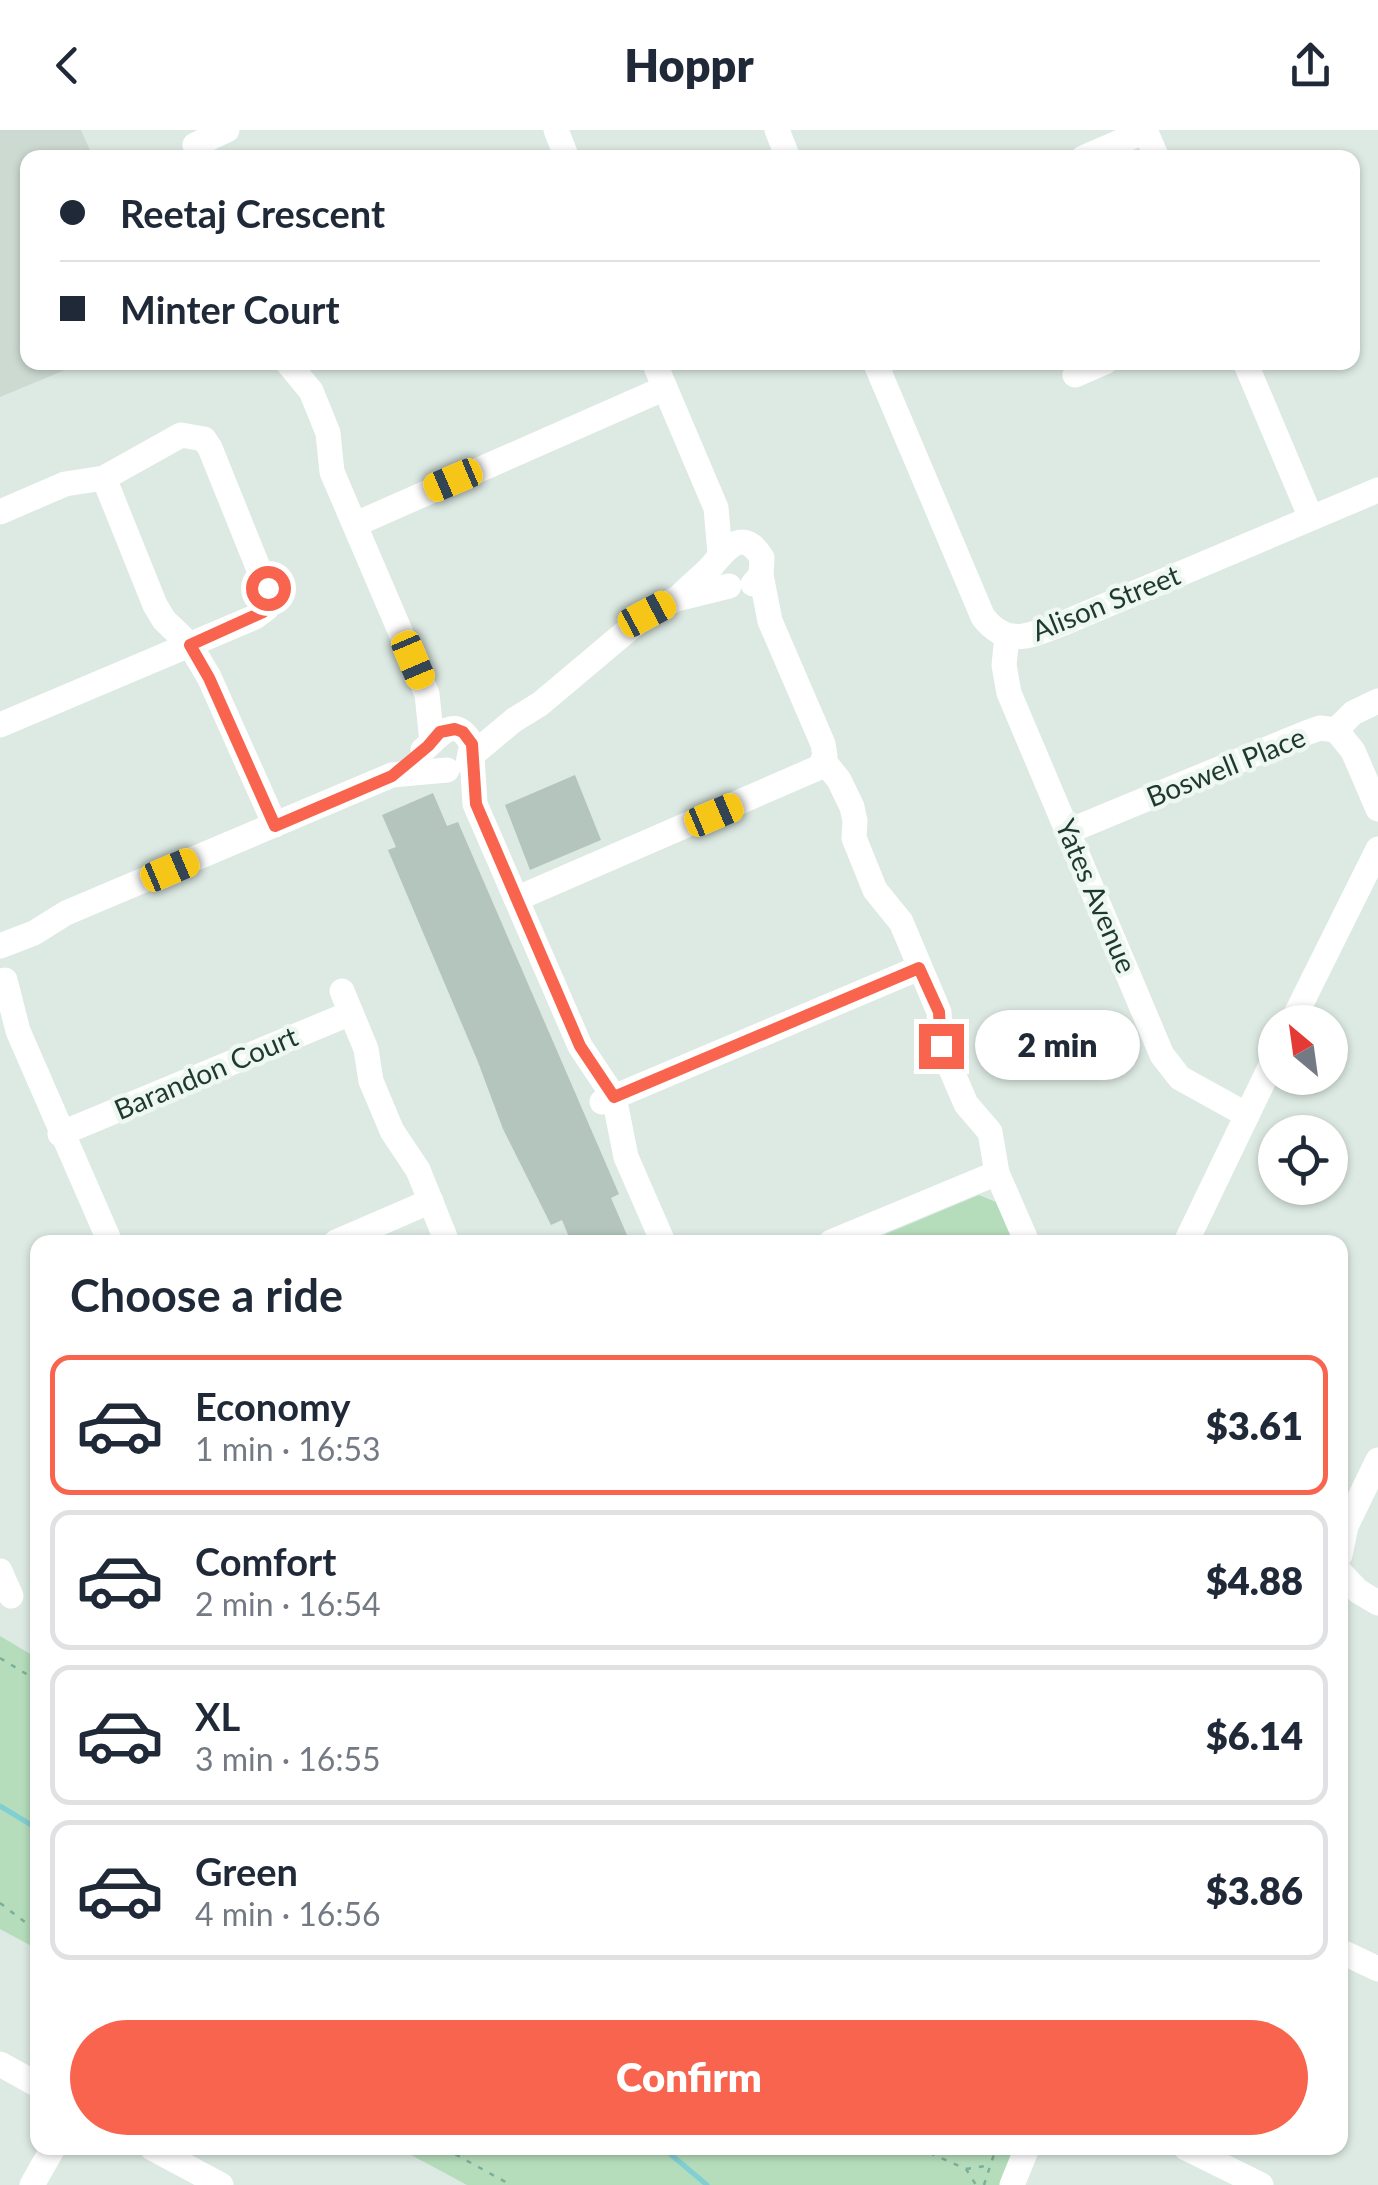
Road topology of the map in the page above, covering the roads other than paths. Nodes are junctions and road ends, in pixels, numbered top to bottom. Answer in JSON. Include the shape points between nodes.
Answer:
{"nodes":[{"id":1,"x":227,"y":130,"type":"edge"},
{"id":2,"x":1145,"y":131,"type":"edge"},
{"id":3,"x":195,"y":144,"type":"edge"},
{"id":4,"x":1101,"y":150,"type":"edge"},
{"id":5,"x":294,"y":370,"type":"edge"},
{"id":6,"x":657,"y":370,"type":"edge"},
{"id":7,"x":878,"y":370,"type":"edge"},
{"id":8,"x":1087,"y":370,"type":"edge"},
{"id":9,"x":1248,"y":370,"type":"edge"},
{"id":10,"x":1075,"y":375,"type":"dead end"},
{"id":11,"x":665,"y":388,"type":"junction"},
{"id":12,"x":104,"y":478,"type":"junction"},
{"id":13,"x":1378,"y":490,"type":"edge"},
{"id":14,"x":716,"y":508,"type":"junction"},
{"id":15,"x":0,"y":512,"type":"edge"},
{"id":16,"x":1311,"y":518,"type":"junction"},
{"id":17,"x":356,"y":524,"type":"junction"},
{"id":18,"x":752,"y":546,"type":"junction"},
{"id":19,"x":720,"y":556,"type":"junction"},
{"id":20,"x":761,"y":575,"type":"junction"},
{"id":21,"x":733,"y":587,"type":"junction"},
{"id":22,"x":676,"y":599,"type":"junction"},
{"id":23,"x":770,"y":621,"type":"junction"},
{"id":24,"x":1007,"y":636,"type":"junction"},
{"id":25,"x":190,"y":645,"type":"junction"},
{"id":26,"x":427,"y":694,"type":"junction"},
{"id":27,"x":1378,"y":702,"type":"edge"},
{"id":28,"x":0,"y":725,"type":"edge"},
{"id":29,"x":1336,"y":730,"type":"junction"},
{"id":30,"x":432,"y":742,"type":"junction"},
{"id":31,"x":468,"y":744,"type":"junction"},
{"id":32,"x":823,"y":760,"type":"junction"},
{"id":33,"x":448,"y":771,"type":"junction"},
{"id":34,"x":392,"y":776,"type":"junction"},
{"id":35,"x":476,"y":804,"type":"junction"},
{"id":36,"x":1378,"y":808,"type":"edge"},
{"id":37,"x":275,"y":826,"type":"junction"},
{"id":38,"x":1069,"y":831,"type":"junction"},
{"id":39,"x":1378,"y":849,"type":"edge"},
{"id":40,"x":516,"y":899,"type":"junction"},
{"id":41,"x":2,"y":968,"type":"edge"},
{"id":42,"x":919,"y":968,"type":"junction"},
{"id":43,"x":1300,"y":1005,"type":"edge"},
{"id":44,"x":9,"y":1022,"type":"edge"},
{"id":45,"x":1258,"y":1091,"type":"edge"},
{"id":46,"x":608,"y":1099,"type":"junction"},
{"id":47,"x":1246,"y":1115,"type":"junction"},
{"id":48,"x":60,"y":1134,"type":"junction"},
{"id":49,"x":997,"y":1173,"type":"junction"},
{"id":50,"x":432,"y":1202,"type":"junction"},
{"id":51,"x":107,"y":1235,"type":"edge"},
{"id":52,"x":353,"y":1235,"type":"edge"},
{"id":53,"x":444,"y":1235,"type":"edge"},
{"id":54,"x":660,"y":1235,"type":"edge"},
{"id":55,"x":849,"y":1235,"type":"edge"},
{"id":56,"x":1023,"y":1235,"type":"edge"},
{"id":57,"x":1189,"y":1235,"type":"edge"},
{"id":58,"x":1378,"y":1460,"type":"edge"},
{"id":59,"x":1348,"y":1518,"type":"edge"},
{"id":60,"x":0,"y":1571,"type":"edge"},
{"id":61,"x":1348,"y":1579,"type":"edge"},
{"id":62,"x":12,"y":1596,"type":"dead end"},
{"id":63,"x":1372,"y":1600,"type":"edge"},
{"id":64,"x":1348,"y":1955,"type":"edge"},
{"id":65,"x":1378,"y":1969,"type":"edge"},
{"id":66,"x":0,"y":2064,"type":"edge"},
{"id":67,"x":30,"y":2081,"type":"edge"},
{"id":68,"x":49,"y":2155,"type":"edge"},
{"id":69,"x":165,"y":2155,"type":"edge"},
{"id":70,"x":1024,"y":2155,"type":"edge"},
{"id":71,"x":1200,"y":2155,"type":"edge"},
{"id":72,"x":32,"y":2185,"type":"edge"},
{"id":73,"x":221,"y":2185,"type":"edge"},
{"id":74,"x":1012,"y":2185,"type":"edge"},
{"id":75,"x":1261,"y":2185,"type":"edge"}],
"edges":[{"from":1,"to":3,"type":"street"},
{"from":2,"to":4,"type":"street"},
{"from":5,"to":17,"type":"street","via":[[320,413],[332,472]]},
{"from":6,"to":11,"type":"street"},
{"from":7,"to":24,"type":"street","name":"Alison Street","via":[[983,617]]},
{"from":8,"to":10,"type":"street"},
{"from":9,"to":16,"type":"street"},
{"from":11,"to":14,"type":"street"},
{"from":11,"to":17,"type":"street"},
{"from":12,"to":15,"type":"street","via":[[65,484]]},
{"from":12,"to":25,"type":"street","via":[[154,605]]},
{"from":12,"to":25,"type":"street","via":[[181,434],[204,439],[210,448],[270,597],[263,612]]},
{"from":13,"to":16,"type":"street","name":"Alison Street"},
{"from":14,"to":18,"type":"street"},
{"from":14,"to":19,"type":"street"},
{"from":16,"to":24,"type":"street","name":"Alison Street","via":[[1064,623]]},
{"from":17,"to":26,"type":"street"},
{"from":18,"to":19,"type":"street","via":[[737,543]]},
{"from":18,"to":20,"type":"street","via":[[762,558]]},
{"from":19,"to":21,"type":"street","via":[[719,574]]},
{"from":19,"to":22,"type":"street"},
{"from":20,"to":21,"type":"street","via":[[750,586]]},
{"from":20,"to":23,"type":"street"},
{"from":21,"to":22,"type":"street"},
{"from":21,"to":23,"type":"street"},
{"from":22,"to":31,"type":"street","via":[[620,634],[540,704]]},
{"from":23,"to":32,"type":"street","via":[[823,744]]},
{"from":24,"to":38,"type":"street","name":"Yates Avenue","via":[[1008,693]]},
{"from":25,"to":28,"type":"street"},
{"from":25,"to":37,"type":"street"},
{"from":26,"to":30,"type":"street"},
{"from":26,"to":31,"type":"street"},
{"from":27,"to":29,"type":"street","name":"Boswell Place","via":[[1352,713]]},
{"from":29,"to":36,"type":"street","via":[[1353,751]]},
{"from":29,"to":38,"type":"street","name":"Boswell Place","via":[[1306,733]]},
{"from":30,"to":31,"type":"street","via":[[448,729]]},
{"from":30,"to":33,"type":"street","via":[[435,764]]},
{"from":30,"to":34,"type":"street"},
{"from":31,"to":33,"type":"street","via":[[462,768]]},
{"from":31,"to":35,"type":"street"},
{"from":32,"to":40,"type":"street","via":[[811,773]]},
{"from":32,"to":42,"type":"street","via":[[852,807],[854,838],[874,890],[901,922]]},
{"from":33,"to":34,"type":"street"},
{"from":33,"to":35,"type":"street"},
{"from":34,"to":37,"type":"street"},
{"from":35,"to":40,"type":"street"},
{"from":37,"to":41,"type":"street","via":[[66,914],[34,933]]},
{"from":38,"to":47,"type":"street","name":"Yates Avenue","via":[[1162,1055],[1180,1078]]},
{"from":39,"to":43,"type":"street"},
{"from":40,"to":46,"type":"street"},
{"from":41,"to":44,"type":"street"},
{"from":42,"to":46,"type":"street"},
{"from":42,"to":49,"type":"street","via":[[939,1012],[941,1046],[953,1074],[966,1104],[990,1132]]},
{"from":44,"to":48,"type":"street"},
{"from":45,"to":47,"type":"street"},
{"from":46,"to":54,"type":"street"},
{"from":47,"to":57,"type":"street"},
{"from":48,"to":50,"type":"street","name":"Barandon Court","via":[[347,1002],[371,1081]]},
{"from":48,"to":51,"type":"street"},
{"from":49,"to":55,"type":"street"},
{"from":49,"to":56,"type":"street"},
{"from":50,"to":52,"type":"street"},
{"from":50,"to":53,"type":"street","name":"Barandon Court"},
{"from":58,"to":59,"type":"street"},
{"from":60,"to":62,"type":"street"},
{"from":61,"to":63,"type":"street"},
{"from":64,"to":65,"type":"street"},
{"from":66,"to":67,"type":"street"},
{"from":68,"to":72,"type":"street"},
{"from":69,"to":73,"type":"street"},
{"from":70,"to":74,"type":"street"},
{"from":71,"to":75,"type":"street"}]}
